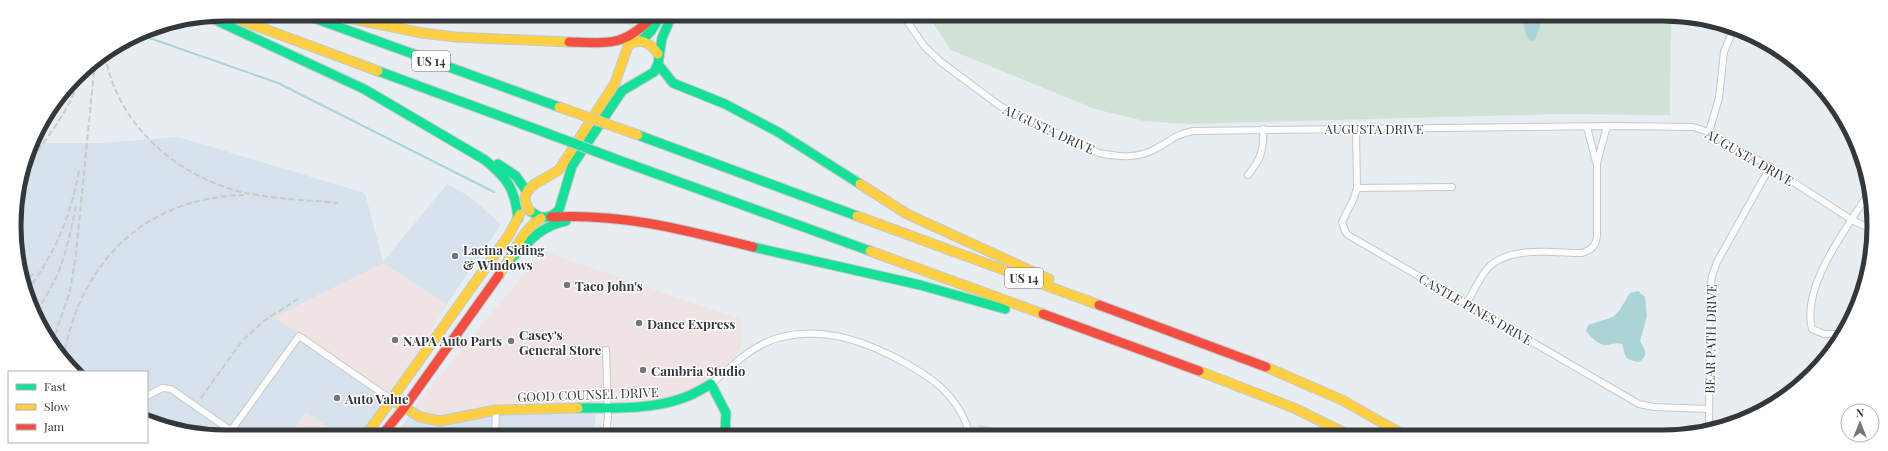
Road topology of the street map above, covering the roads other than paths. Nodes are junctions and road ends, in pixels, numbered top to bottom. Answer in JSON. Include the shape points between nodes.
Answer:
{"nodes":[{"id":1,"x":217,"y":21,"type":"edge"},
{"id":2,"x":243,"y":21,"type":"edge"},
{"id":3,"x":322,"y":21,"type":"edge"},
{"id":4,"x":359,"y":21,"type":"edge"},
{"id":5,"x":649,"y":21,"type":"edge"},
{"id":6,"x":657,"y":21,"type":"edge"},
{"id":7,"x":669,"y":21,"type":"edge"},
{"id":8,"x":907,"y":21,"type":"edge"},
{"id":9,"x":1732,"y":33,"type":"edge"},
{"id":10,"x":633,"y":41,"type":"junction"},
{"id":11,"x":658,"y":54,"type":"junction"},
{"id":12,"x":658,"y":64,"type":"junction"},
{"id":13,"x":1607,"y":126,"type":"junction"},
{"id":14,"x":1586,"y":127,"type":"junction"},
{"id":15,"x":1264,"y":129,"type":"junction"},
{"id":16,"x":1356,"y":129,"type":"junction"},
{"id":17,"x":1709,"y":132,"type":"junction"},
{"id":18,"x":485,"y":160,"type":"junction"},
{"id":19,"x":1597,"y":163,"type":"junction"},
{"id":20,"x":1770,"y":167,"type":"junction"},
{"id":21,"x":1248,"y":175,"type":"dead end"},
{"id":22,"x":1452,"y":187,"type":"dead end"},
{"id":23,"x":1356,"y":188,"type":"junction"},
{"id":24,"x":527,"y":192,"type":"junction"},
{"id":25,"x":1865,"y":199,"type":"edge"},
{"id":26,"x":526,"y":204,"type":"junction"},
{"id":27,"x":551,"y":217,"type":"junction"},
{"id":28,"x":518,"y":218,"type":"junction"},
{"id":29,"x":541,"y":218,"type":"junction"},
{"id":30,"x":610,"y":218,"type":"junction"},
{"id":31,"x":1852,"y":220,"type":"junction"},
{"id":32,"x":1867,"y":227,"type":"edge"},
{"id":33,"x":511,"y":259,"type":"junction"},
{"id":34,"x":1466,"y":303,"type":"junction"},
{"id":35,"x":1119,"y":313,"type":"junction"},
{"id":36,"x":1836,"y":334,"type":"edge"},
{"id":37,"x":1141,"y":349,"type":"junction"},
{"id":38,"x":606,"y":350,"type":"dead end"},
{"id":39,"x":711,"y":384,"type":"junction"},
{"id":40,"x":148,"y":395,"type":"edge"},
{"id":41,"x":392,"y":400,"type":"junction"},
{"id":42,"x":608,"y":407,"type":"junction"},
{"id":43,"x":404,"y":408,"type":"junction"},
{"id":44,"x":1709,"y":409,"type":"junction"},
{"id":45,"x":496,"y":410,"type":"junction"},
{"id":46,"x":1709,"y":424,"type":"edge"},
{"id":47,"x":226,"y":430,"type":"edge"},
{"id":48,"x":232,"y":430,"type":"edge"},
{"id":49,"x":370,"y":430,"type":"edge"},
{"id":50,"x":386,"y":430,"type":"edge"},
{"id":51,"x":495,"y":430,"type":"edge"},
{"id":52,"x":606,"y":430,"type":"edge"},
{"id":53,"x":725,"y":430,"type":"edge"},
{"id":54,"x":968,"y":430,"type":"edge"},
{"id":55,"x":1339,"y":430,"type":"edge"},
{"id":56,"x":1395,"y":430,"type":"edge"}],
"edges":[{"from":1,"to":18,"type":"main road","via":[[364,90]]},
{"from":2,"to":37,"type":"main road","number":"US 14","bridge":true},
{"from":3,"to":35,"type":"main road","number":"US 14","bridge":true},
{"from":4,"to":10,"type":"main road","via":[[456,37],[606,43]]},
{"from":5,"to":10,"type":"main road"},
{"from":6,"to":10,"type":"main road","via":[[654,27]]},
{"from":7,"to":11,"type":"main road"},
{"from":8,"to":15,"type":"street","name":"AUGUSTA DRIVE","via":[[924,46],[941,62],[1000,106],[1099,153],[1117,156],[1144,153],[1156,149],[1178,134],[1193,131]]},
{"from":9,"to":17,"type":"street","via":[[1724,52],[1719,98]]},
{"from":10,"to":11,"type":"main road","via":[[652,46]]},
{"from":10,"to":24,"type":"main road","via":[[623,52],[615,83],[559,170],[535,184]]},
{"from":11,"to":12,"type":"main road"},
{"from":12,"to":27,"type":"main road","via":[[649,76],[622,91],[577,157],[568,175],[562,204]]},
{"from":12,"to":35,"type":"main road","via":[[673,83],[725,104],[778,132],[907,214]]},
{"from":13,"to":14,"type":"street","name":"AUGUSTA DRIVE"},
{"from":13,"to":17,"type":"street","name":"AUGUSTA DRIVE","via":[[1678,126]]},
{"from":13,"to":19,"type":"street"},
{"from":14,"to":16,"type":"street","name":"AUGUSTA DRIVE"},
{"from":14,"to":19,"type":"street"},
{"from":15,"to":16,"type":"street","name":"AUGUSTA DRIVE"},
{"from":15,"to":21,"type":"street","via":[[1262,152]]},
{"from":16,"to":23,"type":"street","name":"CASTLE PINES DRIVE"},
{"from":17,"to":20,"type":"street","name":"AUGUSTA DRIVE"},
{"from":18,"to":24,"type":"main road","via":[[511,171]]},
{"from":18,"to":28,"type":"main road","via":[[512,186]]},
{"from":19,"to":34,"type":"street","via":[[1597,236],[1594,247],[1582,253],[1523,253],[1502,258],[1488,268]]},
{"from":20,"to":31,"type":"street","name":"AUGUSTA DRIVE"},
{"from":20,"to":44,"type":"street","name":"BEAR PATH DRIVE","via":[[1717,262],[1712,276]]},
{"from":22,"to":23,"type":"street"},
{"from":23,"to":34,"type":"street","name":"CASTLE PINES DRIVE","via":[[1342,222],[1348,235]]},
{"from":24,"to":26,"type":"main road"},
{"from":25,"to":31,"type":"street"},
{"from":26,"to":28,"type":"main road"},
{"from":26,"to":29,"type":"main road","via":[[532,214]]},
{"from":27,"to":29,"type":"main road"},
{"from":27,"to":30,"type":"main road","via":[[584,215]]},
{"from":28,"to":41,"type":"main road","via":[[510,235]]},
{"from":29,"to":33,"type":"main road","via":[[528,228]]},
{"from":30,"to":33,"type":"main road","via":[[552,225],[536,233]]},
{"from":30,"to":37,"type":"main road","via":[[656,224],[945,292]]},
{"from":31,"to":32,"type":"street","name":"AUGUSTA DRIVE"},
{"from":31,"to":36,"type":"street","via":[[1817,280],[1810,314],[1810,331]]},
{"from":33,"to":43,"type":"main road"},
{"from":34,"to":44,"type":"street","name":"CASTLE PINES DRIVE","via":[[1639,404],[1660,408]]},
{"from":35,"to":56,"type":"main road","number":"US 14","via":[[1301,381],[1342,400]]},
{"from":37,"to":55,"type":"main road","number":"US 14","via":[[1294,408]]},
{"from":38,"to":42,"type":"street"},
{"from":39,"to":42,"type":"main road","name":"GOOD COUNSEL DRIVE","via":[[685,398],[663,404]]},
{"from":39,"to":53,"type":"main road","via":[[726,413]]},
{"from":39,"to":54,"type":"street","name":"GOOD COUNSEL DRIVE","via":[[748,351],[778,338],[814,334],[839,336],[882,351],[931,377],[957,406]]},
{"from":40,"to":47,"type":"street","via":[[162,388],[171,389]]},
{"from":41,"to":43,"type":"main road","name":"GOOD COUNSEL DRIVE"},
{"from":41,"to":48,"type":"street","via":[[299,336]]},
{"from":41,"to":49,"type":"main road"},
{"from":42,"to":45,"type":"main road","name":"GOOD COUNSEL DRIVE"},
{"from":42,"to":52,"type":"street"},
{"from":43,"to":45,"type":"main road","name":"GOOD COUNSEL DRIVE","via":[[431,421]]},
{"from":43,"to":50,"type":"main road"},
{"from":44,"to":46,"type":"street","name":"BEAR PATH DRIVE"},
{"from":45,"to":51,"type":"street"}]}
